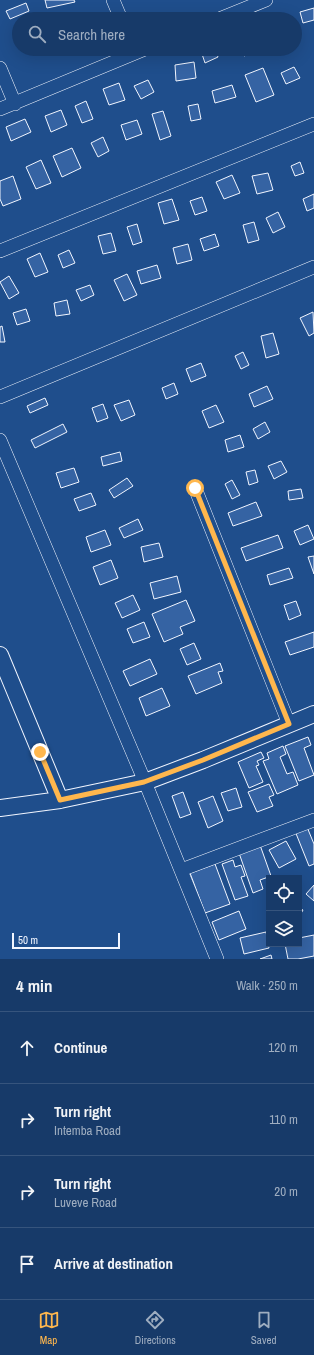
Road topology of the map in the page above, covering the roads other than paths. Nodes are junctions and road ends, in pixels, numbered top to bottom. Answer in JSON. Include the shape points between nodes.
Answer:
{"nodes":[{"id":1,"x":113,"y":0,"type":"edge"},
{"id":2,"x":266,"y":0,"type":"edge"},
{"id":3,"x":118,"y":12,"type":"edge"},
{"id":4,"x":236,"y":12,"type":"edge"},
{"id":5,"x":123,"y":56,"type":"edge"},
{"id":6,"x":0,"y":68,"type":"edge"},
{"id":7,"x":15,"y":104,"type":"junction"},
{"id":8,"x":0,"y":109,"type":"edge"},
{"id":9,"x":314,"y":124,"type":"edge"},
{"id":10,"x":0,"y":251,"type":"edge"},
{"id":11,"x":314,"y":267,"type":"edge"},
{"id":12,"x":0,"y":397,"type":"edge"},
{"id":13,"x":0,"y":440,"type":"edge"},
{"id":14,"x":195,"y":488,"type":"dead end"},
{"id":15,"x":0,"y":655,"type":"edge"},
{"id":16,"x":314,"y":714,"type":"edge"},
{"id":17,"x":289,"y":724,"type":"junction"},
{"id":18,"x":144,"y":782,"type":"junction"},
{"id":19,"x":60,"y":800,"type":"junction"},
{"id":20,"x":0,"y":808,"type":"edge"},
{"id":21,"x":314,"y":820,"type":"edge"},
{"id":22,"x":181,"y":870,"type":"junction"},
{"id":23,"x":217,"y":959,"type":"edge"}],
"edges":[{"from":1,"to":3,"type":"street"},
{"from":2,"to":4,"type":"street"},
{"from":5,"to":7,"type":"street"},
{"from":6,"to":7,"type":"street"},
{"from":7,"to":8,"type":"street"},
{"from":9,"to":10,"type":"street"},
{"from":11,"to":12,"type":"street"},
{"from":13,"to":18,"type":"street"},
{"from":14,"to":17,"type":"street"},
{"from":15,"to":19,"type":"street"},
{"from":16,"to":17,"type":"street"},
{"from":17,"to":18,"type":"street"},
{"from":18,"to":19,"type":"street"},
{"from":18,"to":22,"type":"street"},
{"from":19,"to":20,"type":"street"},
{"from":21,"to":22,"type":"street"},
{"from":22,"to":23,"type":"street"}]}
